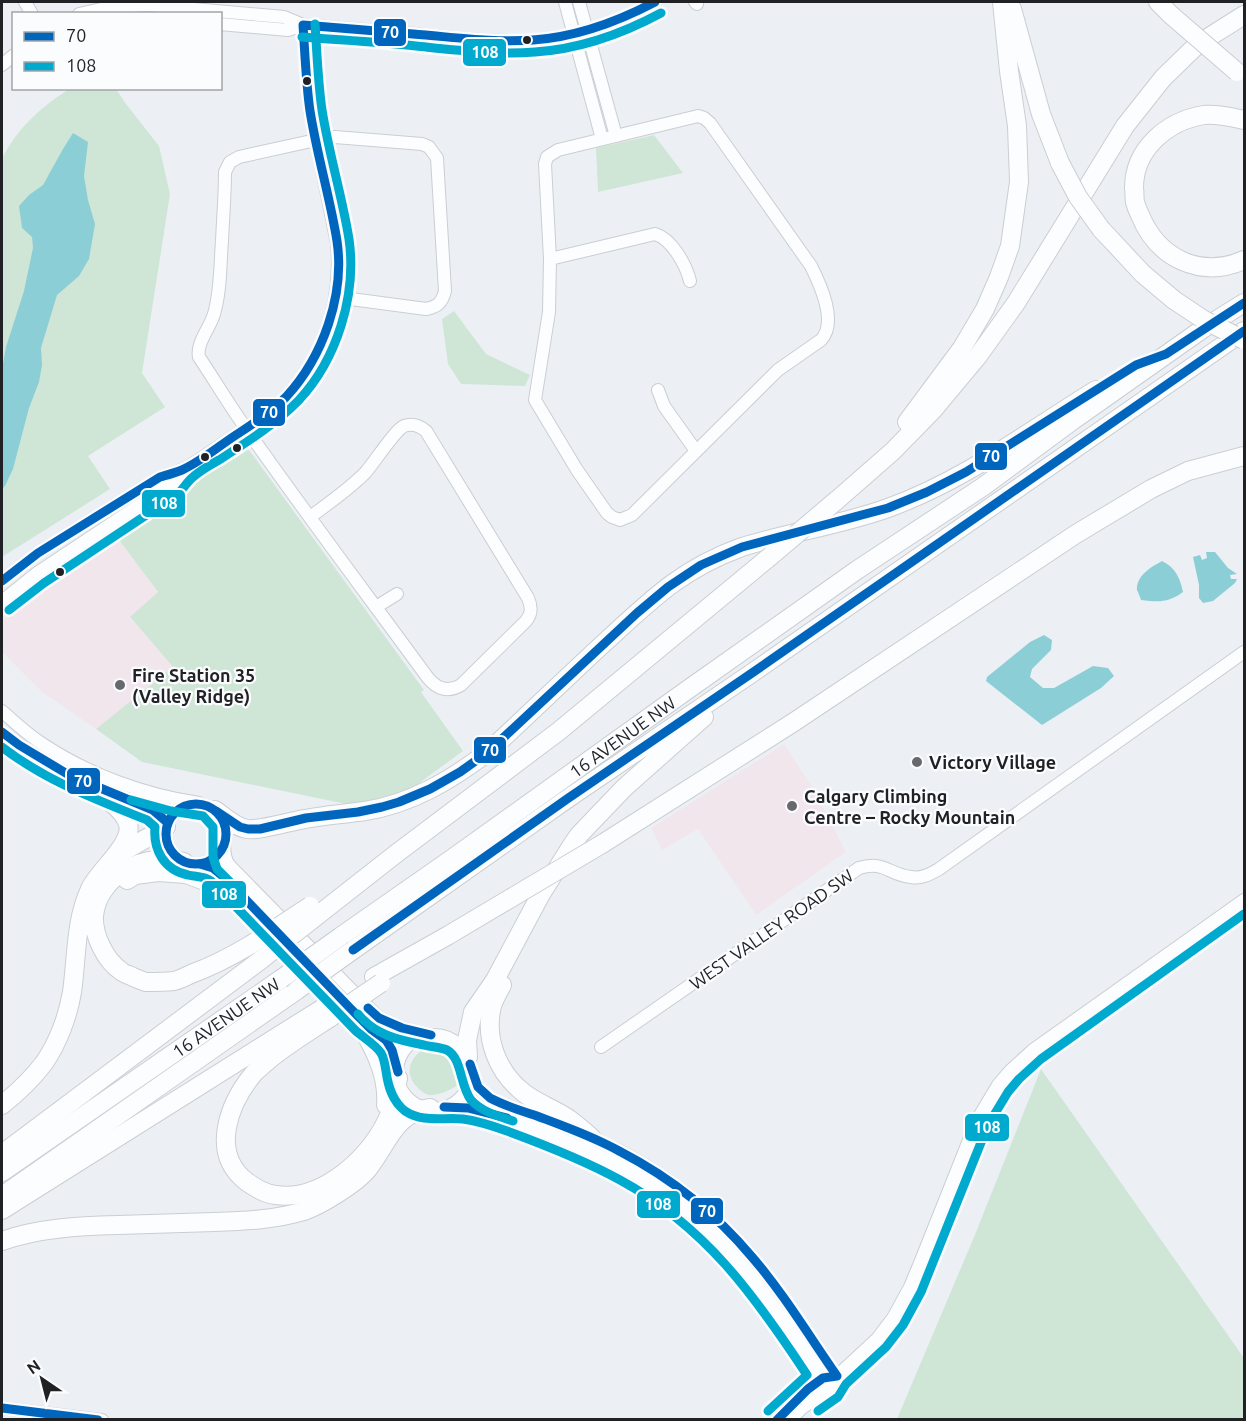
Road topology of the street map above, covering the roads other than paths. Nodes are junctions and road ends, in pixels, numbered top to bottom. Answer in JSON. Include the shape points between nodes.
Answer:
{"nodes":[{"id":1,"x":565,"y":2,"type":"edge"},
{"id":2,"x":579,"y":2,"type":"edge"},
{"id":3,"x":655,"y":2,"type":"edge"},
{"id":4,"x":1002,"y":2,"type":"edge"},
{"id":5,"x":1010,"y":2,"type":"edge"},
{"id":6,"x":1158,"y":2,"type":"edge"},
{"id":7,"x":197,"y":8,"type":"edge"},
{"id":8,"x":180,"y":11,"type":"edge"},
{"id":9,"x":87,"y":12,"type":"edge"},
{"id":10,"x":1245,"y":15,"type":"edge"},
{"id":11,"x":222,"y":24,"type":"edge"},
{"id":12,"x":303,"y":25,"type":"junction"},
{"id":13,"x":587,"y":30,"type":"junction"},
{"id":14,"x":574,"y":33,"type":"junction"},
{"id":15,"x":1241,"y":75,"type":"edge"},
{"id":16,"x":1245,"y":120,"type":"edge"},
{"id":17,"x":616,"y":136,"type":"junction"},
{"id":18,"x":602,"y":139,"type":"junction"},
{"id":19,"x":316,"y":140,"type":"junction"},
{"id":20,"x":550,"y":259,"type":"junction"},
{"id":21,"x":1245,"y":260,"type":"edge"},
{"id":22,"x":690,"y":281,"type":"dead end"},
{"id":23,"x":336,"y":297,"type":"junction"},
{"id":24,"x":1245,"y":303,"type":"edge"},
{"id":25,"x":1245,"y":331,"type":"edge"},
{"id":26,"x":1245,"y":340,"type":"edge"},
{"id":27,"x":1166,"y":354,"type":"junction"},
{"id":28,"x":658,"y":390,"type":"dead end"},
{"id":29,"x":246,"y":429,"type":"junction"},
{"id":30,"x":696,"y":451,"type":"junction"},
{"id":31,"x":1245,"y":456,"type":"edge"},
{"id":32,"x":1245,"y":468,"type":"edge"},
{"id":33,"x":182,"y":470,"type":"junction"},
{"id":34,"x":1151,"y":489,"type":"junction"},
{"id":35,"x":837,"y":500,"type":"junction"},
{"id":36,"x":310,"y":517,"type":"junction"},
{"id":37,"x":2,"y":581,"type":"edge"},
{"id":38,"x":397,"y":594,"type":"dead end"},
{"id":39,"x":2,"y":601,"type":"edge"},
{"id":40,"x":376,"y":607,"type":"junction"},
{"id":41,"x":1245,"y":652,"type":"edge"},
{"id":42,"x":752,"y":673,"type":"junction"},
{"id":43,"x":2,"y":711,"type":"edge"},
{"id":44,"x":2,"y":732,"type":"edge"},
{"id":45,"x":69,"y":775,"type":"junction"},
{"id":46,"x":207,"y":807,"type":"junction"},
{"id":47,"x":167,"y":825,"type":"junction"},
{"id":48,"x":224,"y":845,"type":"junction"},
{"id":49,"x":112,"y":858,"type":"junction"},
{"id":50,"x":192,"y":863,"type":"junction"},
{"id":51,"x":1245,"y":900,"type":"edge"},
{"id":52,"x":98,"y":904,"type":"junction"},
{"id":53,"x":282,"y":937,"type":"junction"},
{"id":54,"x":519,"y":937,"type":"junction"},
{"id":55,"x":347,"y":943,"type":"junction"},
{"id":56,"x":257,"y":951,"type":"junction"},
{"id":57,"x":351,"y":1009,"type":"junction"},
{"id":58,"x":327,"y":1012,"type":"junction"},
{"id":59,"x":432,"y":1035,"type":"junction"},
{"id":60,"x":602,"y":1047,"type":"dead end"},
{"id":61,"x":469,"y":1060,"type":"junction"},
{"id":62,"x":398,"y":1075,"type":"junction"},
{"id":63,"x":2,"y":1105,"type":"edge"},
{"id":64,"x":437,"y":1107,"type":"junction"},
{"id":65,"x":378,"y":1136,"type":"junction"},
{"id":66,"x":591,"y":1137,"type":"junction"},
{"id":67,"x":2,"y":1154,"type":"edge"},
{"id":68,"x":2,"y":1172,"type":"edge"},
{"id":69,"x":2,"y":1197,"type":"edge"},
{"id":70,"x":2,"y":1210,"type":"edge"},
{"id":71,"x":2,"y":1241,"type":"edge"},
{"id":72,"x":837,"y":1376,"type":"junction"},
{"id":73,"x":826,"y":1383,"type":"junction"},
{"id":74,"x":2,"y":1408,"type":"edge"},
{"id":75,"x":102,"y":1419,"type":"edge"},
{"id":76,"x":776,"y":1419,"type":"edge"},
{"id":77,"x":790,"y":1419,"type":"edge"}],
"edges":[{"from":1,"to":14,"type":"street"},
{"from":2,"to":13,"type":"street"},
{"from":3,"to":13,"type":"street"},
{"from":4,"to":35,"type":"highway","via":[[1017,126],[1019,182],[1010,246],[985,309],[962,348],[892,442]]},
{"from":5,"to":26,"type":"highway","bridge":true,"via":[[1041,114],[1060,164],[1078,197],[1101,229],[1143,274],[1204,320]]},
{"from":6,"to":15,"type":"highway","bridge":true},
{"from":7,"to":8,"type":"street"},
{"from":7,"to":12,"type":"street","via":[[284,17]]},
{"from":8,"to":9,"type":"street","via":[[128,5]]},
{"from":10,"to":35,"type":"highway","via":[[1198,44],[1163,78],[1125,126],[1022,294],[978,356],[893,452]]},
{"from":11,"to":12,"type":"street","via":[[288,30]]},
{"from":12,"to":14,"type":"street","via":[[488,40],[528,40]]},
{"from":12,"to":19,"type":"street"},
{"from":13,"to":14,"type":"street"},
{"from":13,"to":17,"type":"street"},
{"from":14,"to":18,"type":"street"},
{"from":16,"to":21,"type":"highway","via":[[1204,115],[1168,128],[1149,144],[1134,179],[1135,202],[1144,224],[1155,242],[1175,258],[1201,267],[1224,267]]},
{"from":17,"to":18,"type":"street"},
{"from":17,"to":30,"type":"street","via":[[698,116],[708,120],[811,266],[822,288],[829,326],[825,337],[778,370]]},
{"from":18,"to":20,"type":"street","via":[[558,150],[547,157],[544,168]]},
{"from":19,"to":23,"type":"street","via":[[337,243]]},
{"from":19,"to":23,"type":"street","via":[[335,137],[422,144],[437,158],[445,291],[441,302],[426,309]]},
{"from":19,"to":29,"type":"street","via":[[239,157],[225,169],[217,301],[198,352]]},
{"from":20,"to":22,"type":"street","via":[[655,234],[667,240],[687,267]]},
{"from":20,"to":30,"type":"street","via":[[549,312],[535,400],[607,513],[620,520],[632,515]]},
{"from":23,"to":29,"type":"street","via":[[324,338],[299,382],[279,404]]},
{"from":24,"to":27,"type":"highway","name":"16 AVENUE NW"},
{"from":25,"to":42,"type":"highway","name":"16 AVENUE NW"},
{"from":27,"to":46,"type":"highway","via":[[1136,365],[966,472],[927,492],[888,508],[726,552],[697,566],[632,617],[488,752],[418,796],[366,811],[256,829],[238,826]]},
{"from":27,"to":55,"type":"highway","name":"16 AVENUE NW","via":[[984,486],[682,693],[453,858]]},
{"from":28,"to":30,"type":"street","via":[[664,406]]},
{"from":29,"to":33,"type":"street"},
{"from":29,"to":36,"type":"street"},
{"from":31,"to":34,"type":"highway","via":[[1188,471]]},
{"from":32,"to":34,"type":"highway"},
{"from":33,"to":37,"type":"street","via":[[160,477],[39,553]]},
{"from":33,"to":39,"type":"street","via":[[171,484]]},
{"from":34,"to":58,"type":"highway","bridge":true,"via":[[602,844]]},
{"from":35,"to":56,"type":"highway","bridge":true,"via":[[559,731]]},
{"from":36,"to":40,"type":"street"},
{"from":36,"to":40,"type":"street","via":[[349,488],[402,428],[420,427],[426,431],[531,608],[526,621],[464,683],[447,690],[428,678]]},
{"from":38,"to":40,"type":"street"},
{"from":41,"to":60,"type":"street","name":"WEST VALLEY ROAD SW","via":[[939,869],[917,878],[879,866],[859,868]]},
{"from":42,"to":54,"type":"highway","via":[[624,788],[579,835]]},
{"from":42,"to":55,"type":"highway","name":"16 AVENUE NW"},
{"from":43,"to":46,"type":"street","via":[[70,761],[139,790]]},
{"from":44,"to":45,"type":"street"},
{"from":45,"to":47,"type":"street","via":[[153,810]]},
{"from":45,"to":49,"type":"highway","via":[[124,816],[129,835]]},
{"from":46,"to":47,"type":"street","via":[[183,806]]},
{"from":46,"to":48,"type":"street","via":[[221,816],[226,830]]},
{"from":47,"to":49,"type":"highway"},
{"from":47,"to":50,"type":"street","via":[[169,848]]},
{"from":48,"to":50,"type":"street","via":[[215,858]]},
{"from":48,"to":59,"type":"street","via":[[228,864],[379,1018]]},
{"from":49,"to":63,"type":"highway","via":[[90,889],[79,922],[72,992],[57,1038],[44,1063]]},
{"from":50,"to":52,"type":"highway","via":[[151,859],[135,864],[111,882]]},
{"from":50,"to":53,"type":"street","via":[[213,868],[224,877]]},
{"from":51,"to":72,"type":"street","via":[[1033,1050],[1004,1078],[977,1120],[901,1304],[877,1339]]},
{"from":52,"to":53,"type":"highway","via":[[135,875],[186,874],[210,883]]},
{"from":52,"to":56,"type":"highway","via":[[94,917],[105,955],[121,972],[144,982],[175,980]]},
{"from":53,"to":57,"type":"street"},
{"from":54,"to":61,"type":"highway","via":[[472,1012],[467,1040]]},
{"from":54,"to":66,"type":"highway","via":[[490,1016],[495,1056],[524,1093],[568,1118]]},
{"from":55,"to":68,"type":"highway","name":"16 AVENUE NW","bridge":true,"via":[[281,979]]},
{"from":55,"to":69,"type":"highway","name":"16 AVENUE NW","bridge":true,"via":[[297,990]]},
{"from":56,"to":67,"type":"highway"},
{"from":57,"to":62,"type":"street","via":[[386,1040],[393,1050]]},
{"from":57,"to":65,"type":"highway","via":[[384,1077],[386,1102]]},
{"from":58,"to":65,"type":"highway","via":[[255,1071],[238,1095],[227,1121],[225,1143],[231,1162],[240,1177],[258,1190],[300,1195],[343,1174]]},
{"from":58,"to":70,"type":"highway"},
{"from":59,"to":61,"type":"street","via":[[456,1042]]},
{"from":59,"to":62,"type":"street","via":[[407,1047],[400,1058]]},
{"from":61,"to":64,"type":"street","via":[[471,1078],[466,1091],[456,1101]]},
{"from":61,"to":66,"type":"street","via":[[478,1088],[485,1096]]},
{"from":62,"to":64,"type":"street","via":[[407,1096],[417,1104]]},
{"from":62,"to":65,"type":"highway","via":[[389,1114]]},
{"from":64,"to":71,"type":"highway","via":[[405,1117],[367,1171],[340,1192],[305,1210],[272,1218],[59,1228]]},
{"from":64,"to":73,"type":"street","via":[[459,1106],[518,1122],[595,1153],[660,1189],[707,1227],[738,1259]]},
{"from":66,"to":72,"type":"street","via":[[655,1172],[716,1220],[772,1282]]},
{"from":72,"to":73,"type":"street"},
{"from":73,"to":76,"type":"street","via":[[800,1396]]},
{"from":73,"to":77,"type":"street"},
{"from":74,"to":75,"type":"street"}]}
